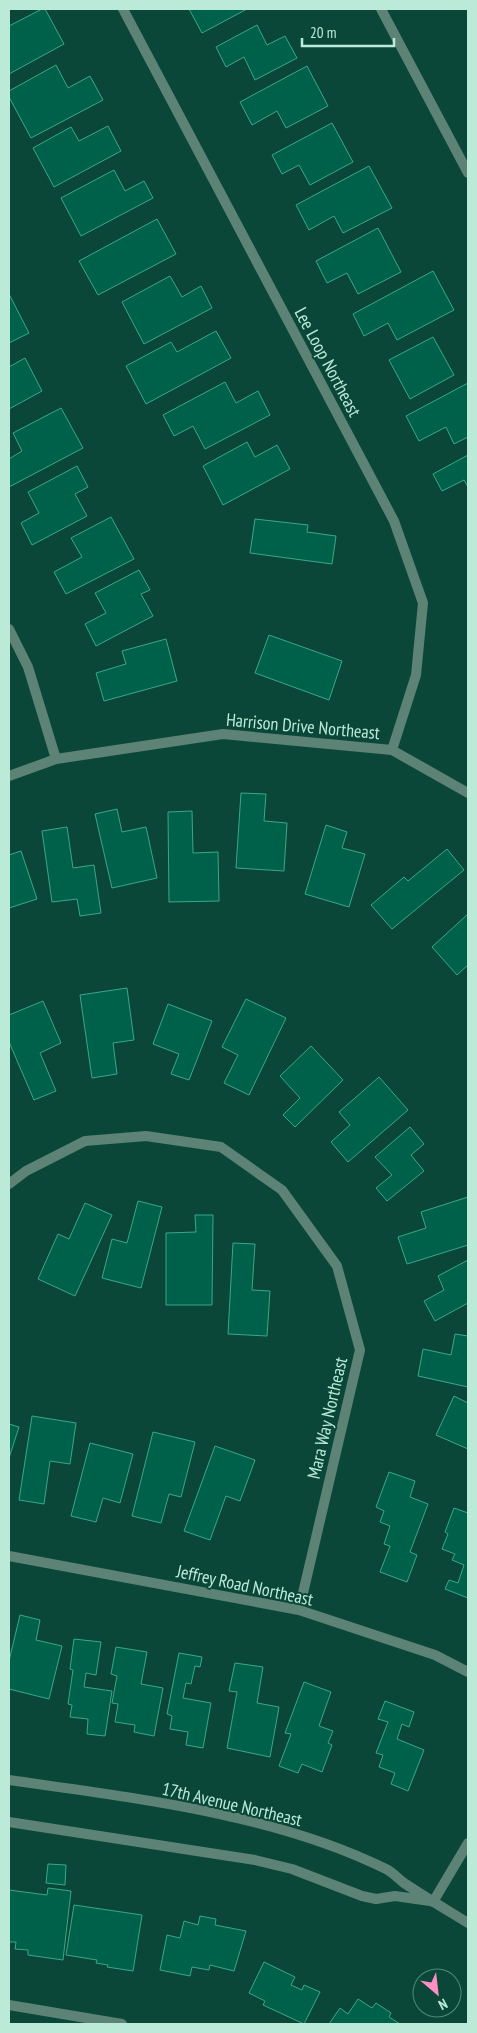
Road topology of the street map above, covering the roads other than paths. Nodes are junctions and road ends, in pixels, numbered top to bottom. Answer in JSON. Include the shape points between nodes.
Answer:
{"nodes":[{"id":1,"x":123,"y":9,"type":"edge"},
{"id":2,"x":381,"y":9,"type":"edge"},
{"id":3,"x":468,"y":173,"type":"edge"},
{"id":4,"x":9,"y":629,"type":"edge"},
{"id":5,"x":392,"y":750,"type":"junction"},
{"id":6,"x":56,"y":759,"type":"junction"},
{"id":7,"x":9,"y":776,"type":"edge"},
{"id":8,"x":468,"y":793,"type":"edge"},
{"id":9,"x":9,"y":1184,"type":"edge"},
{"id":10,"x":9,"y":1556,"type":"edge"},
{"id":11,"x":299,"y":1610,"type":"junction"},
{"id":12,"x":468,"y":1672,"type":"edge"},
{"id":13,"x":9,"y":1780,"type":"edge"},
{"id":14,"x":9,"y":1822,"type":"edge"},
{"id":15,"x":468,"y":1843,"type":"edge"},
{"id":16,"x":433,"y":1902,"type":"junction"},
{"id":17,"x":468,"y":1923,"type":"edge"},
{"id":18,"x":9,"y":2005,"type":"edge"},
{"id":19,"x":122,"y":2024,"type":"edge"}],
"edges":[{"from":1,"to":5,"type":"street","name":"Lee Loop Northeast","via":[[394,521],[423,603],[416,675]]},
{"from":2,"to":3,"type":"street"},
{"from":4,"to":6,"type":"street","via":[[28,667]]},
{"from":5,"to":6,"type":"street","name":"Harrison Drive Northeast","via":[[223,734]]},
{"from":5,"to":8,"type":"street","name":"Harrison Drive Northeast"},
{"from":6,"to":7,"type":"street","name":"Harrison Drive Northeast"},
{"from":9,"to":11,"type":"street","name":"Mara Way Northeast","via":[[26,1171],[85,1141],[146,1136],[221,1146],[282,1190],[337,1266],[360,1350]]},
{"from":10,"to":11,"type":"street","name":"Jeffrey Road Northeast"},
{"from":11,"to":12,"type":"street","name":"Jeffrey Road Northeast","via":[[435,1655]]},
{"from":13,"to":16,"type":"street","name":"17th Avenue Northeast","via":[[174,1806],[292,1833],[388,1870]]},
{"from":14,"to":16,"type":"street","name":"17th Avenue Northeast","via":[[255,1860],[292,1869],[362,1896],[376,1899],[395,1896]]},
{"from":15,"to":16,"type":"street"},
{"from":16,"to":17,"type":"street","name":"17th Avenue Northeast"},
{"from":18,"to":19,"type":"street"}]}
